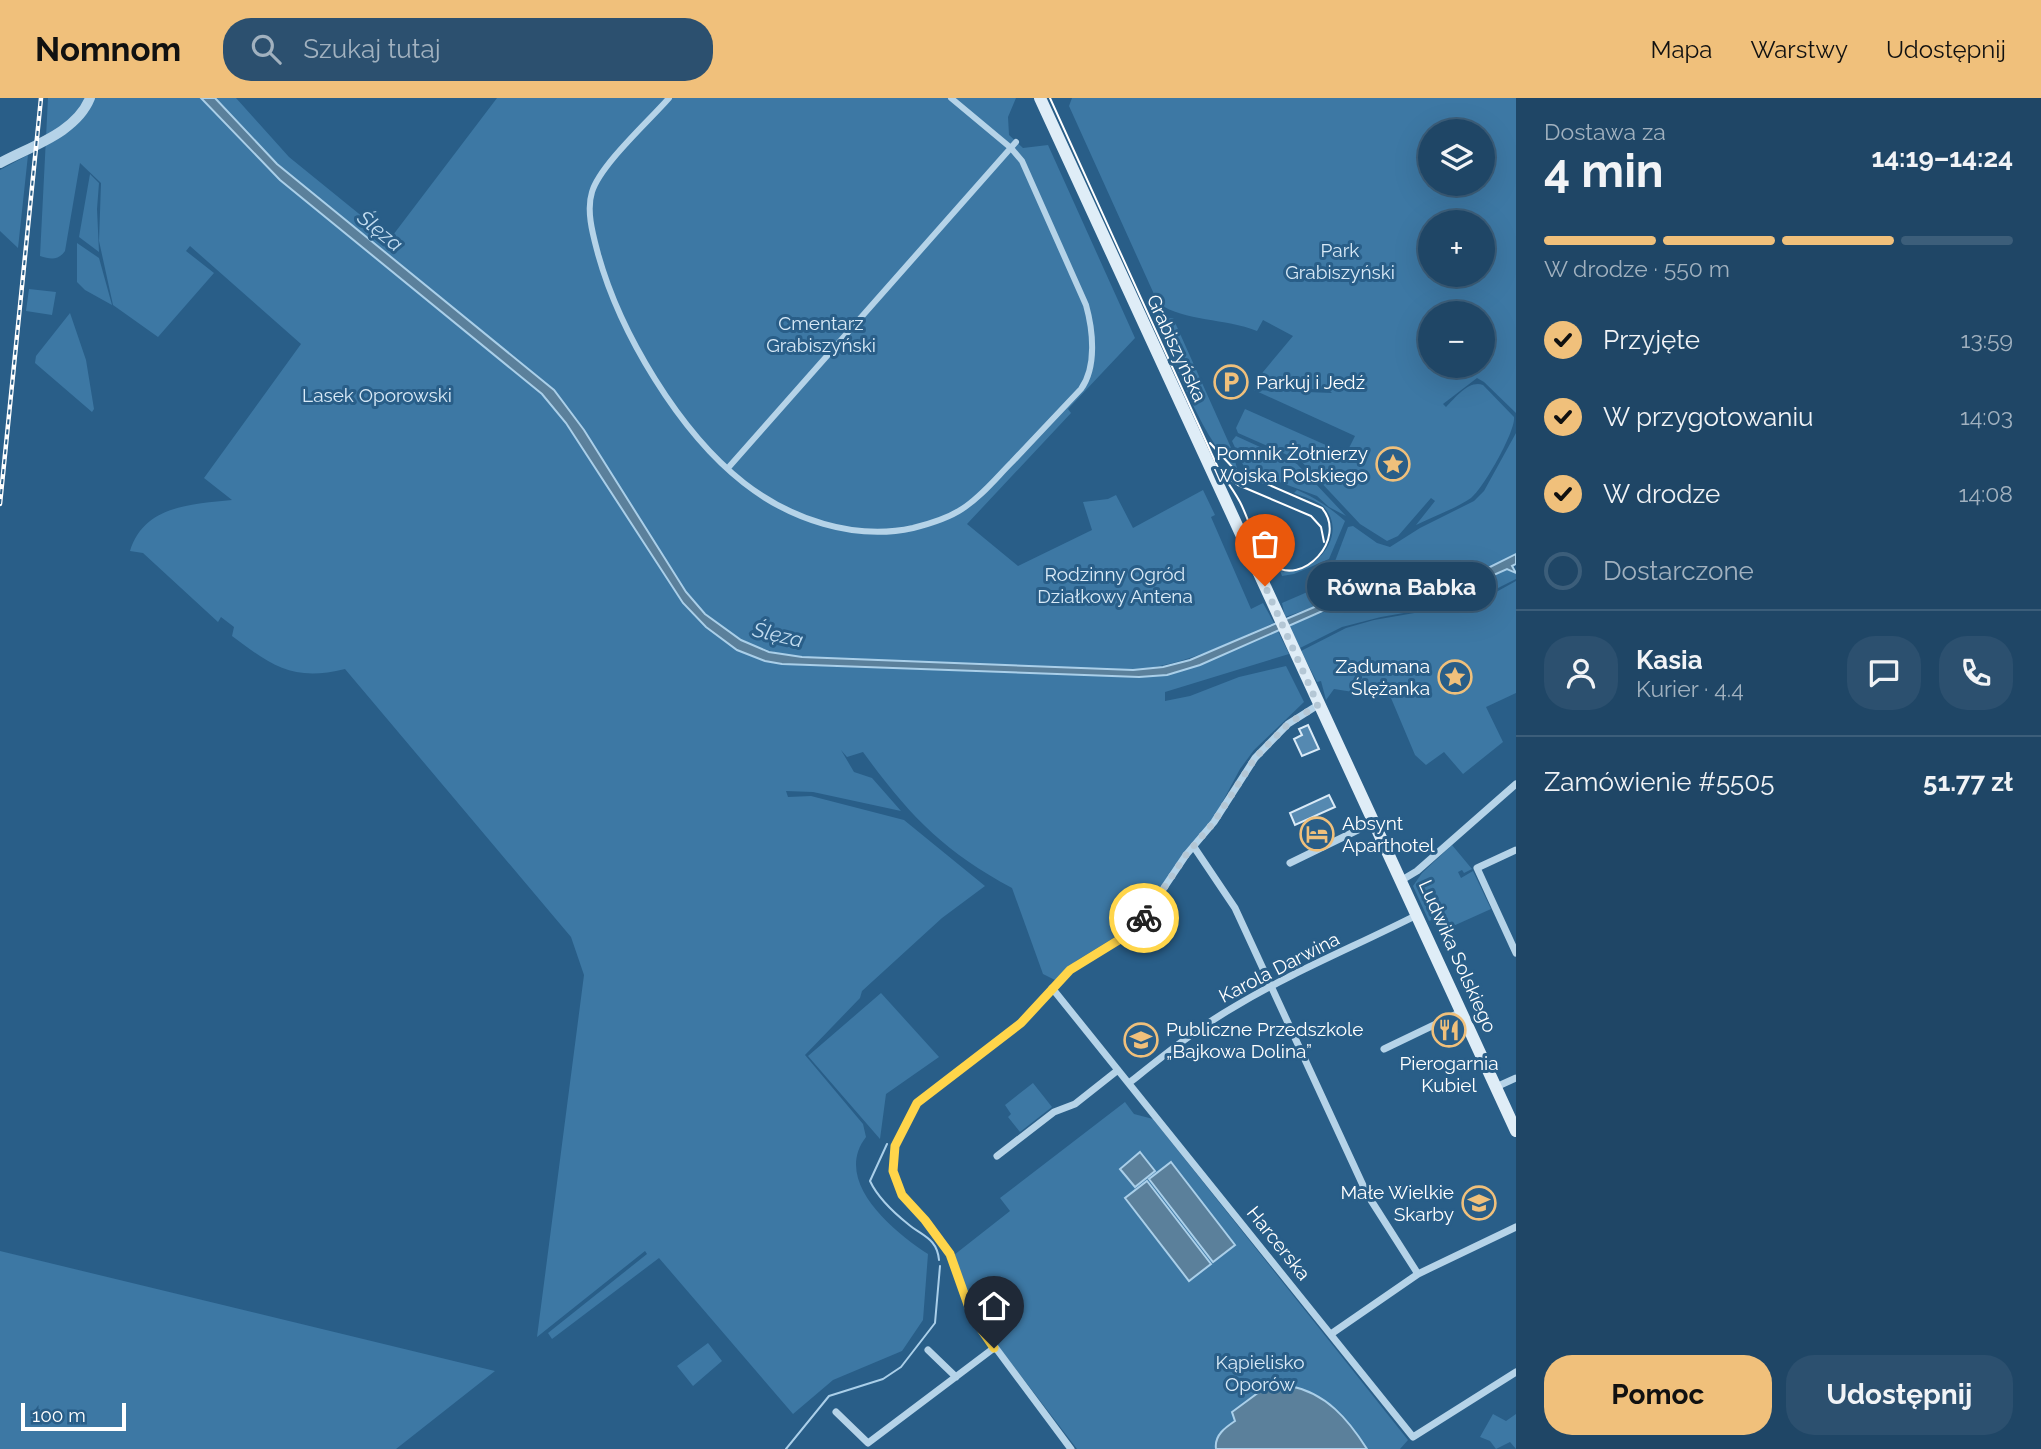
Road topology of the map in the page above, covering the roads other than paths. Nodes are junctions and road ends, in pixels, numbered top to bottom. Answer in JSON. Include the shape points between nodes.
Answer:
{"nodes":[{"id":1,"x":90,"y":98,"type":"edge"},
{"id":2,"x":669,"y":98,"type":"edge"},
{"id":3,"x":951,"y":98,"type":"edge"},
{"id":4,"x":1040,"y":98,"type":"edge"},
{"id":5,"x":1014,"y":145,"type":"junction"},
{"id":6,"x":0,"y":163,"type":"edge"},
{"id":7,"x":728,"y":468,"type":"junction"},
{"id":8,"x":1292,"y":646,"type":"joint"},
{"id":9,"x":1318,"y":705,"type":"junction"},
{"id":10,"x":1516,"y":784,"type":"edge"},
{"id":11,"x":1364,"y":827,"type":"dead end"},
{"id":12,"x":1194,"y":847,"type":"junction"},
{"id":13,"x":1516,"y":850,"type":"edge"},
{"id":14,"x":1290,"y":863,"type":"dead end"},
{"id":15,"x":1402,"y":880,"type":"junction"},
{"id":16,"x":1418,"y":915,"type":"junction"},
{"id":17,"x":1516,"y":953,"type":"edge"},
{"id":18,"x":1271,"y":985,"type":"junction"},
{"id":19,"x":1052,"y":988,"type":"junction"},
{"id":20,"x":1461,"y":1012,"type":"junction"},
{"id":21,"x":1384,"y":1049,"type":"dead end"},
{"id":22,"x":1118,"y":1070,"type":"junction"},
{"id":23,"x":1516,"y":1078,"type":"edge"},
{"id":24,"x":1129,"y":1083,"type":"junction"},
{"id":25,"x":1496,"y":1087,"type":"junction"},
{"id":26,"x":1516,"y":1131,"type":"edge"},
{"id":27,"x":997,"y":1156,"type":"dead end"},
{"id":28,"x":1516,"y":1227,"type":"edge"},
{"id":29,"x":1418,"y":1274,"type":"junction"},
{"id":30,"x":1331,"y":1334,"type":"junction"},
{"id":31,"x":994,"y":1348,"type":"junction"},
{"id":32,"x":928,"y":1350,"type":"dead end"},
{"id":33,"x":1516,"y":1371,"type":"edge"},
{"id":34,"x":956,"y":1377,"type":"junction"},
{"id":35,"x":838,"y":1413,"type":"dead end"},
{"id":36,"x":1071,"y":1449,"type":"edge"}],
"edges":[{"from":1,"to":6,"type":"street","via":[[68,127]]},
{"from":2,"to":7,"type":"street","via":[[597,181],[590,206],[592,227],[605,282],[627,331],[689,427]]},
{"from":3,"to":5,"type":"street"},
{"from":4,"to":8,"type":"main road","name":"Grabiszyńska"},
{"from":5,"to":7,"type":"street"},
{"from":5,"to":7,"type":"street","via":[[1091,322],[1093,339],[1081,389],[974,500],[948,517],[913,527],[845,529],[800,516],[762,495]]},
{"from":8,"to":9,"type":"main road","name":"Ludwika Solskiego"},
{"from":9,"to":12,"type":"street","via":[[1288,724],[1255,758]]},
{"from":9,"to":15,"type":"main road","name":"Ludwika Solskiego"},
{"from":10,"to":15,"type":"street"},
{"from":11,"to":14,"type":"street"},
{"from":12,"to":18,"type":"street","via":[[1224,888]]},
{"from":12,"to":19,"type":"street","via":[[1138,924],[1080,962]]},
{"from":13,"to":17,"type":"street","via":[[1477,868]]},
{"from":15,"to":16,"type":"main road","name":"Ludwika Solskiego"},
{"from":16,"to":18,"type":"street","name":"Karola Darwina"},
{"from":16,"to":20,"type":"main road","name":"Ludwika Solskiego"},
{"from":18,"to":24,"type":"street","name":"Karola Darwina","via":[[1199,1030]]},
{"from":18,"to":29,"type":"street","via":[[1367,1194]]},
{"from":19,"to":22,"type":"street","name":"Harcerska"},
{"from":19,"to":31,"type":"street","via":[[1021,1023],[917,1103],[894,1153],[893,1171],[902,1195],[950,1254],[972,1316]]},
{"from":20,"to":21,"type":"street"},
{"from":20,"to":25,"type":"main road","name":"Ludwika Solskiego"},
{"from":22,"to":24,"type":"street","name":"Harcerska"},
{"from":22,"to":27,"type":"street"},
{"from":23,"to":25,"type":"street"},
{"from":24,"to":30,"type":"street","name":"Harcerska"},
{"from":25,"to":26,"type":"main road","name":"Ludwika Solskiego"},
{"from":28,"to":29,"type":"street"},
{"from":29,"to":30,"type":"street"},
{"from":30,"to":33,"type":"street","name":"Harcerska","via":[[1413,1437]]},
{"from":31,"to":34,"type":"street"},
{"from":31,"to":36,"type":"street"},
{"from":32,"to":34,"type":"street"},
{"from":34,"to":35,"type":"street","via":[[868,1443]]}]}
